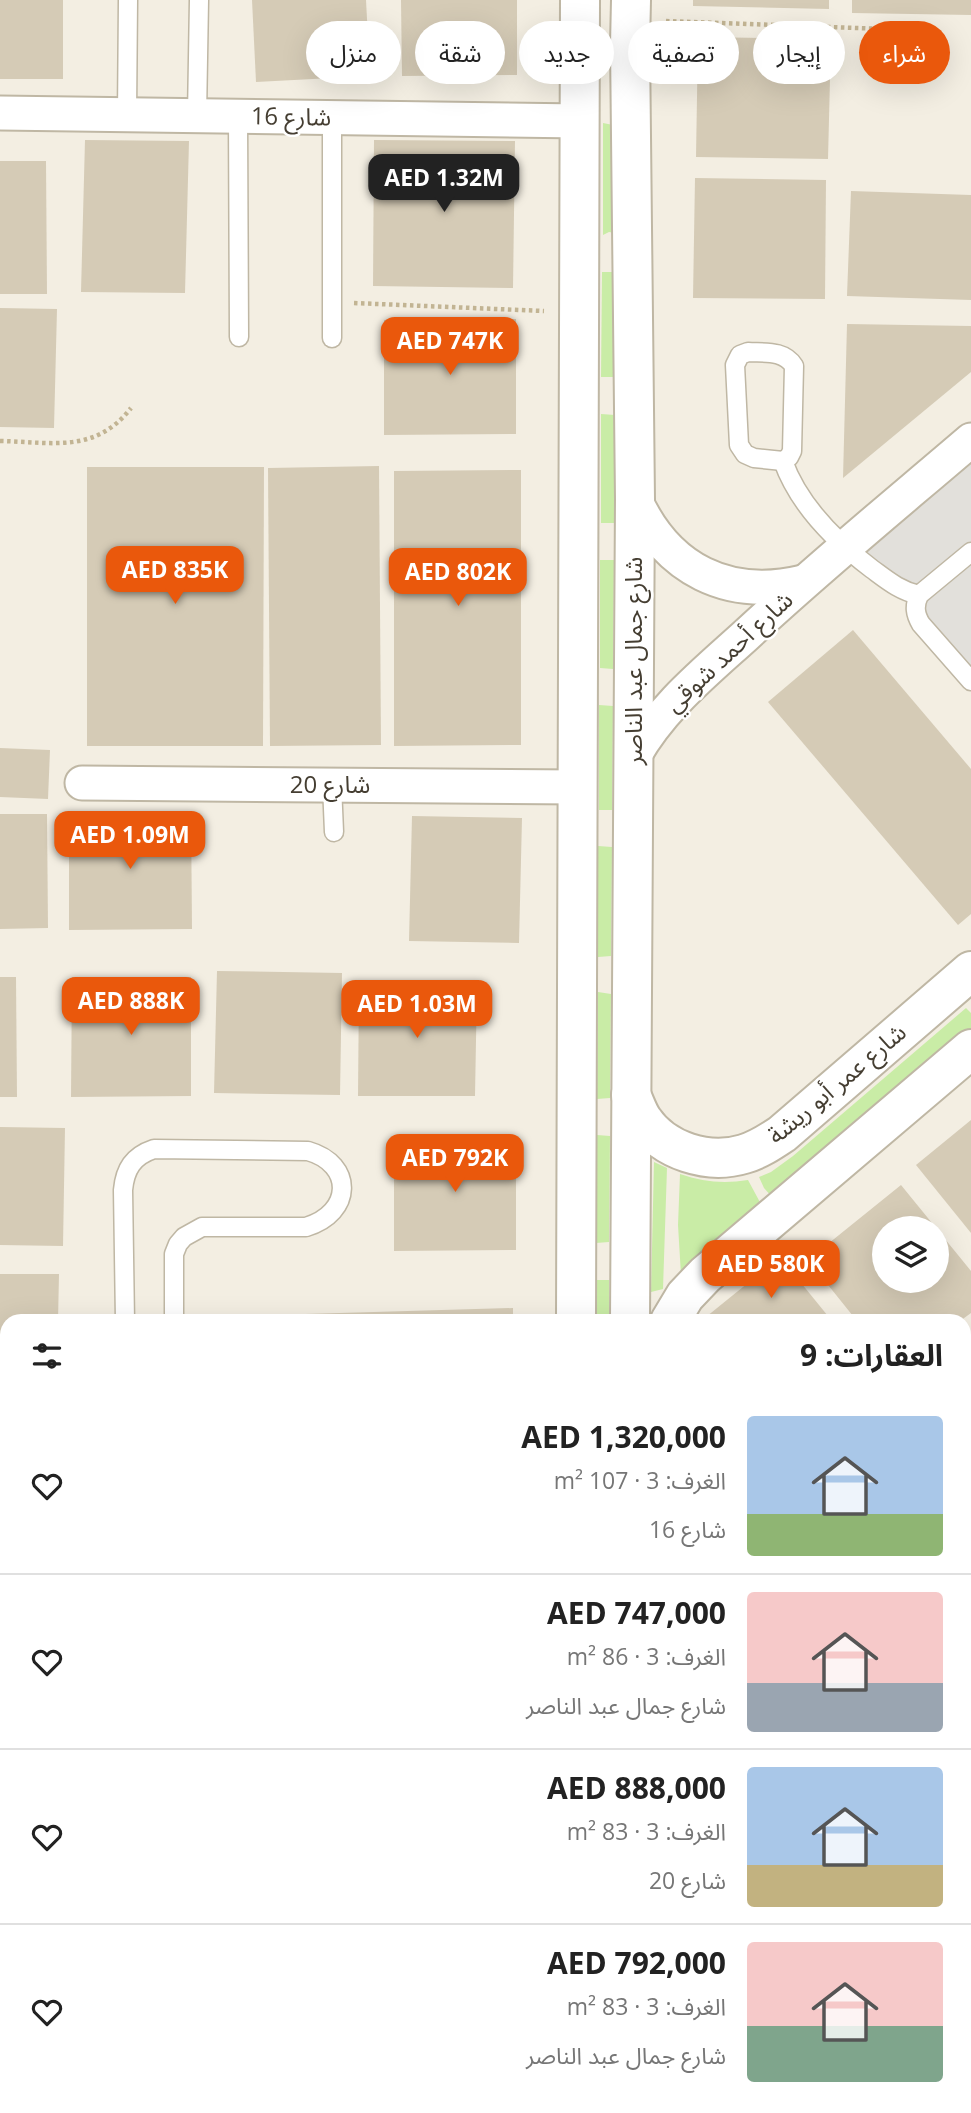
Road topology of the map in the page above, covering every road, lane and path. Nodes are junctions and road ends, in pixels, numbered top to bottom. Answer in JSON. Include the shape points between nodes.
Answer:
{"nodes":[{"id":1,"x":128,"y":0,"type":"edge"},
{"id":2,"x":199,"y":0,"type":"edge"},
{"id":3,"x":580,"y":0,"type":"edge"},
{"id":4,"x":627,"y":16,"type":"edge"},
{"id":5,"x":859,"y":27,"type":"edge"},
{"id":6,"x":0,"y":113,"type":"edge"},
{"id":7,"x":127,"y":115,"type":"junction"},
{"id":8,"x":197,"y":116,"type":"junction"},
{"id":9,"x":238,"y":116,"type":"junction"},
{"id":10,"x":332,"y":117,"type":"junction"},
{"id":11,"x":581,"y":121,"type":"junction"},
{"id":12,"x":332,"y":302,"type":"junction"},
{"id":13,"x":580,"y":313,"type":"junction"},
{"id":14,"x":239,"y":337,"type":"dead end"},
{"id":15,"x":332,"y":338,"type":"dead end"},
{"id":16,"x":131,"y":408,"type":"dead end"},
{"id":17,"x":971,"y":440,"type":"edge"},
{"id":18,"x":0,"y":441,"type":"edge"},
{"id":19,"x":783,"y":461,"type":"junction"},
{"id":20,"x":635,"y":499,"type":"junction"},
{"id":21,"x":844,"y":548,"type":"junction"},
{"id":22,"x":971,"y":552,"type":"edge"},
{"id":23,"x":803,"y":582,"type":"junction"},
{"id":24,"x":919,"y":595,"type":"junction"},
{"id":25,"x":971,"y":681,"type":"edge"},
{"id":26,"x":633,"y":758,"type":"junction"},
{"id":27,"x":82,"y":783,"type":"dead end"},
{"id":28,"x":332,"y":785,"type":"junction"},
{"id":29,"x":579,"y":787,"type":"junction"},
{"id":30,"x":334,"y":832,"type":"dead end"},
{"id":31,"x":971,"y":971,"type":"edge"},
{"id":32,"x":971,"y":1049,"type":"edge"},
{"id":33,"x":631,"y":1096,"type":"junction"},
{"id":34,"x":125,"y":1314,"type":"edge"},
{"id":35,"x":174,"y":1314,"type":"edge"},
{"id":36,"x":576,"y":1314,"type":"edge"},
{"id":37,"x":630,"y":1314,"type":"edge"},
{"id":38,"x":674,"y":1314,"type":"edge"}],
"edges":[{"from":1,"to":7,"type":"lane"},
{"from":2,"to":8,"type":"lane"},
{"from":3,"to":11,"type":"street"},
{"from":4,"to":5,"type":"path"},
{"from":4,"to":20,"type":"street","name":"شارع جمال عبد الناصر"},
{"from":6,"to":7,"type":"street","name":"شارع 16"},
{"from":7,"to":8,"type":"street","name":"شارع 16"},
{"from":8,"to":9,"type":"street","name":"شارع 16"},
{"from":9,"to":10,"type":"street","name":"شارع 16"},
{"from":9,"to":14,"type":"lane"},
{"from":10,"to":11,"type":"street","name":"شارع 16"},
{"from":10,"to":12,"type":"lane"},
{"from":11,"to":13,"type":"street"},
{"from":12,"to":13,"type":"path"},
{"from":12,"to":15,"type":"lane"},
{"from":13,"to":29,"type":"street"},
{"from":16,"to":18,"type":"path","via":[[112,428],[87,441]]},
{"from":17,"to":21,"type":"street","name":"شارع أحمد شوقي"},
{"from":19,"to":19,"type":"lane","via":[[792,451],[794,366],[781,354],[744,353],[735,365],[739,445],[754,458]]},
{"from":19,"to":21,"type":"lane","via":[[801,499]]},
{"from":20,"to":23,"type":"street","name":"شارع أحمد شوقي","via":[[643,518],[669,551],[707,576],[754,588]]},
{"from":20,"to":26,"type":"street","name":"شارع جمال عبد الناصر"},
{"from":21,"to":23,"type":"street","name":"شارع أحمد شوقي"},
{"from":21,"to":24,"type":"lane","via":[[896,586]]},
{"from":22,"to":24,"type":"lane"},
{"from":23,"to":26,"type":"street","name":"شارع أحمد شوقي","via":[[675,701]]},
{"from":24,"to":25,"type":"lane","via":[[917,618]]},
{"from":26,"to":33,"type":"street","name":"شارع جمال عبد الناصر"},
{"from":27,"to":28,"type":"street","name":"شارع 20"},
{"from":28,"to":29,"type":"street","name":"شارع 20"},
{"from":28,"to":30,"type":"lane"},
{"from":29,"to":36,"type":"street"},
{"from":31,"to":33,"type":"street","name":"شارع عمر أبو ريشة","via":[[782,1134],[743,1154],[722,1158],[678,1150],[643,1120]]},
{"from":32,"to":38,"type":"street","via":[[705,1275]]},
{"from":33,"to":37,"type":"street","name":"شارع جمال عبد الناصر"},
{"from":34,"to":35,"type":"lane","via":[[123,1190],[128,1168],[143,1153],[154,1149],[307,1151],[332,1163],[339,1175],[339,1203],[320,1223],[306,1227],[202,1227],[184,1237],[174,1254]]}]}
